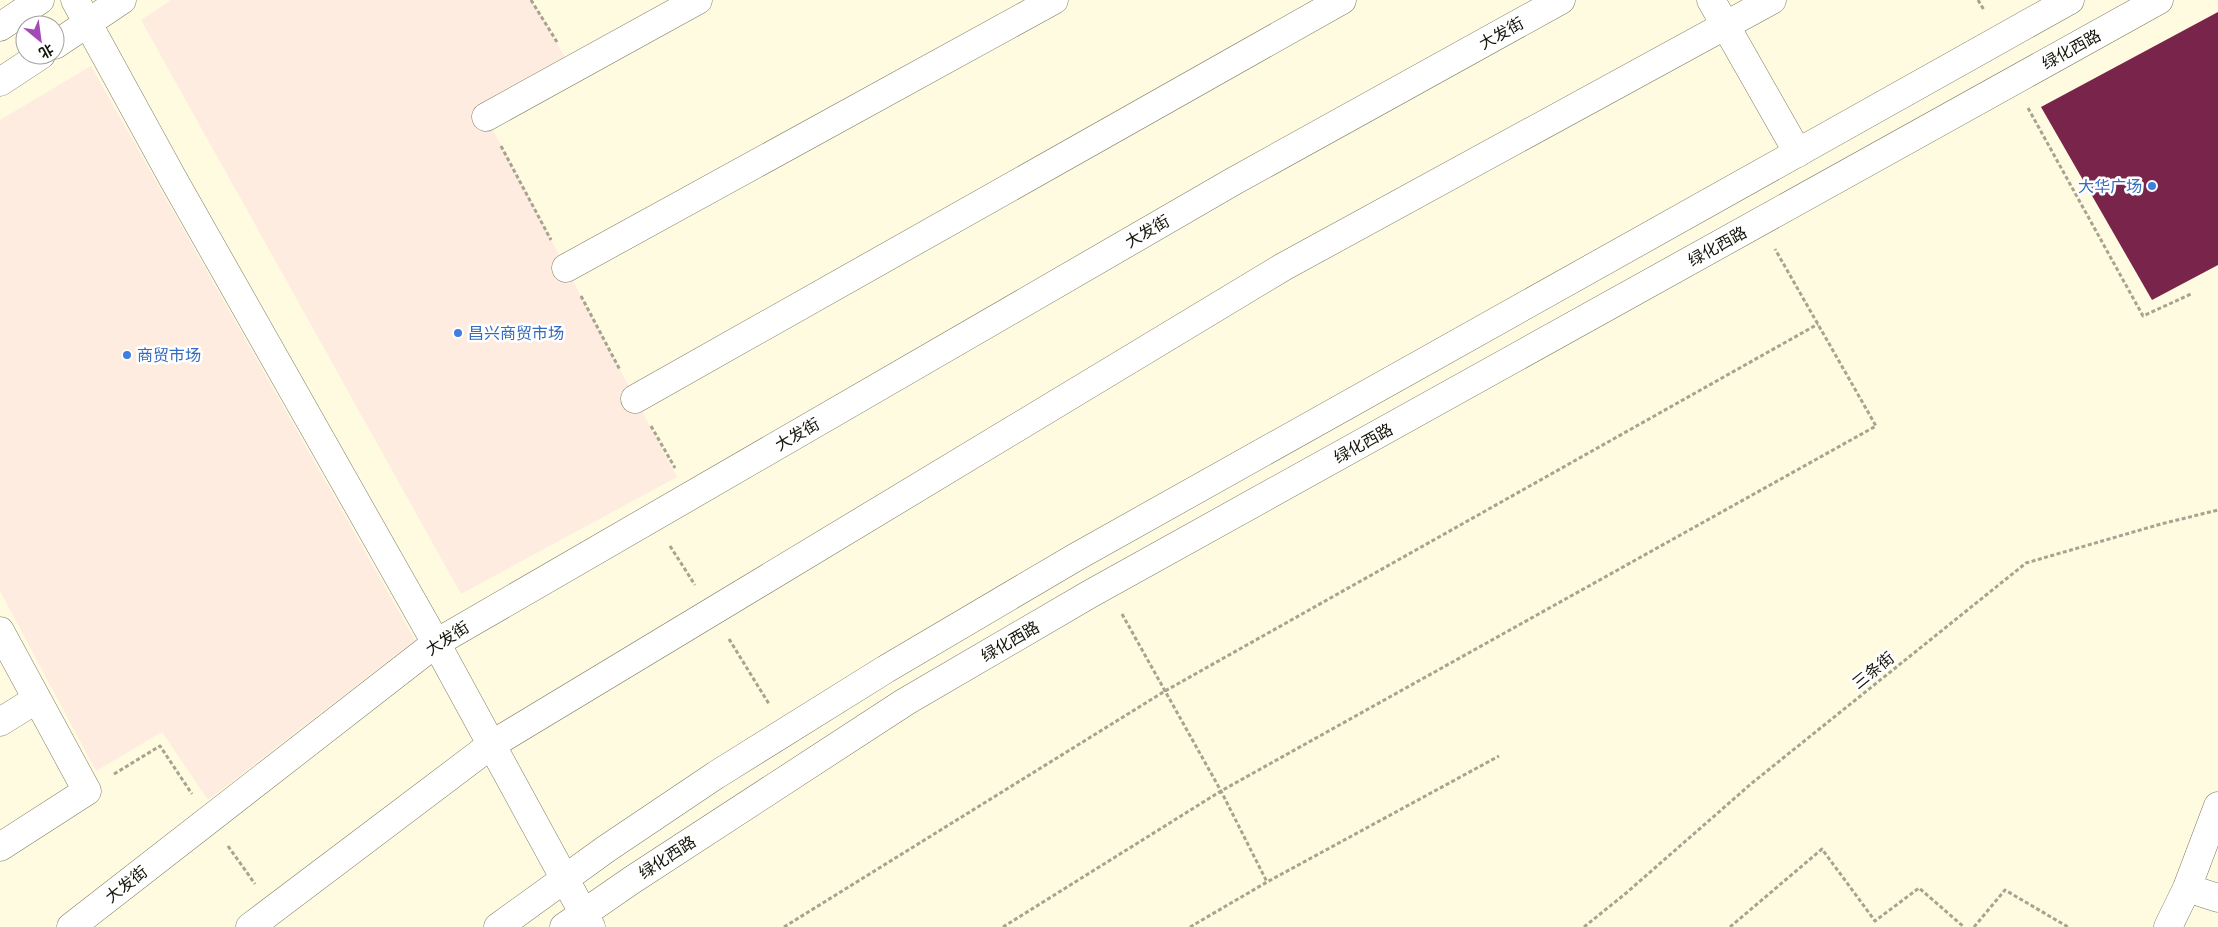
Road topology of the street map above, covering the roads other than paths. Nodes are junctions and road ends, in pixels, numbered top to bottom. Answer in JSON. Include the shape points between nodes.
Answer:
{"nodes":[{"id":1,"x":40,"y":0,"type":"edge"},
{"id":2,"x":74,"y":0,"type":"edge"},
{"id":3,"x":122,"y":0,"type":"edge"},
{"id":4,"x":698,"y":0,"type":"edge"},
{"id":5,"x":1054,"y":0,"type":"edge"},
{"id":6,"x":1342,"y":0,"type":"edge"},
{"id":7,"x":1561,"y":0,"type":"edge"},
{"id":8,"x":1711,"y":0,"type":"edge"},
{"id":9,"x":1772,"y":0,"type":"edge"},
{"id":10,"x":2070,"y":0,"type":"edge"},
{"id":11,"x":2159,"y":0,"type":"edge"},
{"id":12,"x":87,"y":23,"type":"junction"},
{"id":13,"x":1725,"y":26,"type":"junction"},
{"id":14,"x":0,"y":27,"type":"edge"},
{"id":15,"x":65,"y":38,"type":"edge"},
{"id":16,"x":25,"y":65,"type":"edge"},
{"id":17,"x":0,"y":82,"type":"edge"},
{"id":18,"x":486,"y":116,"type":"road end"},
{"id":19,"x":1798,"y":153,"type":"junction"},
{"id":20,"x":566,"y":268,"type":"road end"},
{"id":21,"x":635,"y":399,"type":"road end"},
{"id":22,"x":0,"y":631,"type":"edge"},
{"id":23,"x":436,"y":643,"type":"junction"},
{"id":24,"x":37,"y":700,"type":"junction"},
{"id":25,"x":0,"y":722,"type":"edge"},
{"id":26,"x":491,"y":745,"type":"junction"},
{"id":27,"x":2218,"y":806,"type":"edge"},
{"id":28,"x":0,"y":847,"type":"edge"},
{"id":29,"x":564,"y":879,"type":"junction"},
{"id":30,"x":2187,"y":888,"type":"junction"},
{"id":31,"x":2218,"y":898,"type":"edge"},
{"id":32,"x":579,"y":922,"type":"edge"},
{"id":33,"x":71,"y":927,"type":"edge"},
{"id":34,"x":250,"y":927,"type":"edge"},
{"id":35,"x":498,"y":927,"type":"edge"},
{"id":36,"x":2168,"y":927,"type":"edge"}],
"edges":[{"from":1,"to":14,"type":"street"},
{"from":2,"to":12,"type":"street"},
{"from":3,"to":12,"type":"street"},
{"from":4,"to":18,"type":"street"},
{"from":5,"to":20,"type":"street"},
{"from":6,"to":21,"type":"street"},
{"from":7,"to":23,"type":"street","name":"大发街","via":[[1234,180]]},
{"from":8,"to":13,"type":"street"},
{"from":9,"to":13,"type":"street"},
{"from":10,"to":19,"type":"street"},
{"from":11,"to":32,"type":"street","name":"绿化西路","via":[[1105,585],[905,702]]},
{"from":12,"to":15,"type":"street"},
{"from":12,"to":23,"type":"street"},
{"from":13,"to":19,"type":"street"},
{"from":13,"to":26,"type":"street","via":[[1283,266]]},
{"from":16,"to":17,"type":"street"},
{"from":19,"to":29,"type":"street","via":[[1076,557],[886,669],[716,775]]},
{"from":22,"to":24,"type":"street"},
{"from":23,"to":26,"type":"street"},
{"from":23,"to":33,"type":"street","name":"大发街"},
{"from":24,"to":25,"type":"street"},
{"from":24,"to":28,"type":"street","via":[[87,791]]},
{"from":26,"to":29,"type":"street"},
{"from":26,"to":34,"type":"street"},
{"from":27,"to":30,"type":"street"},
{"from":29,"to":32,"type":"street"},
{"from":29,"to":35,"type":"street"},
{"from":30,"to":31,"type":"street"},
{"from":30,"to":36,"type":"street"}]}
